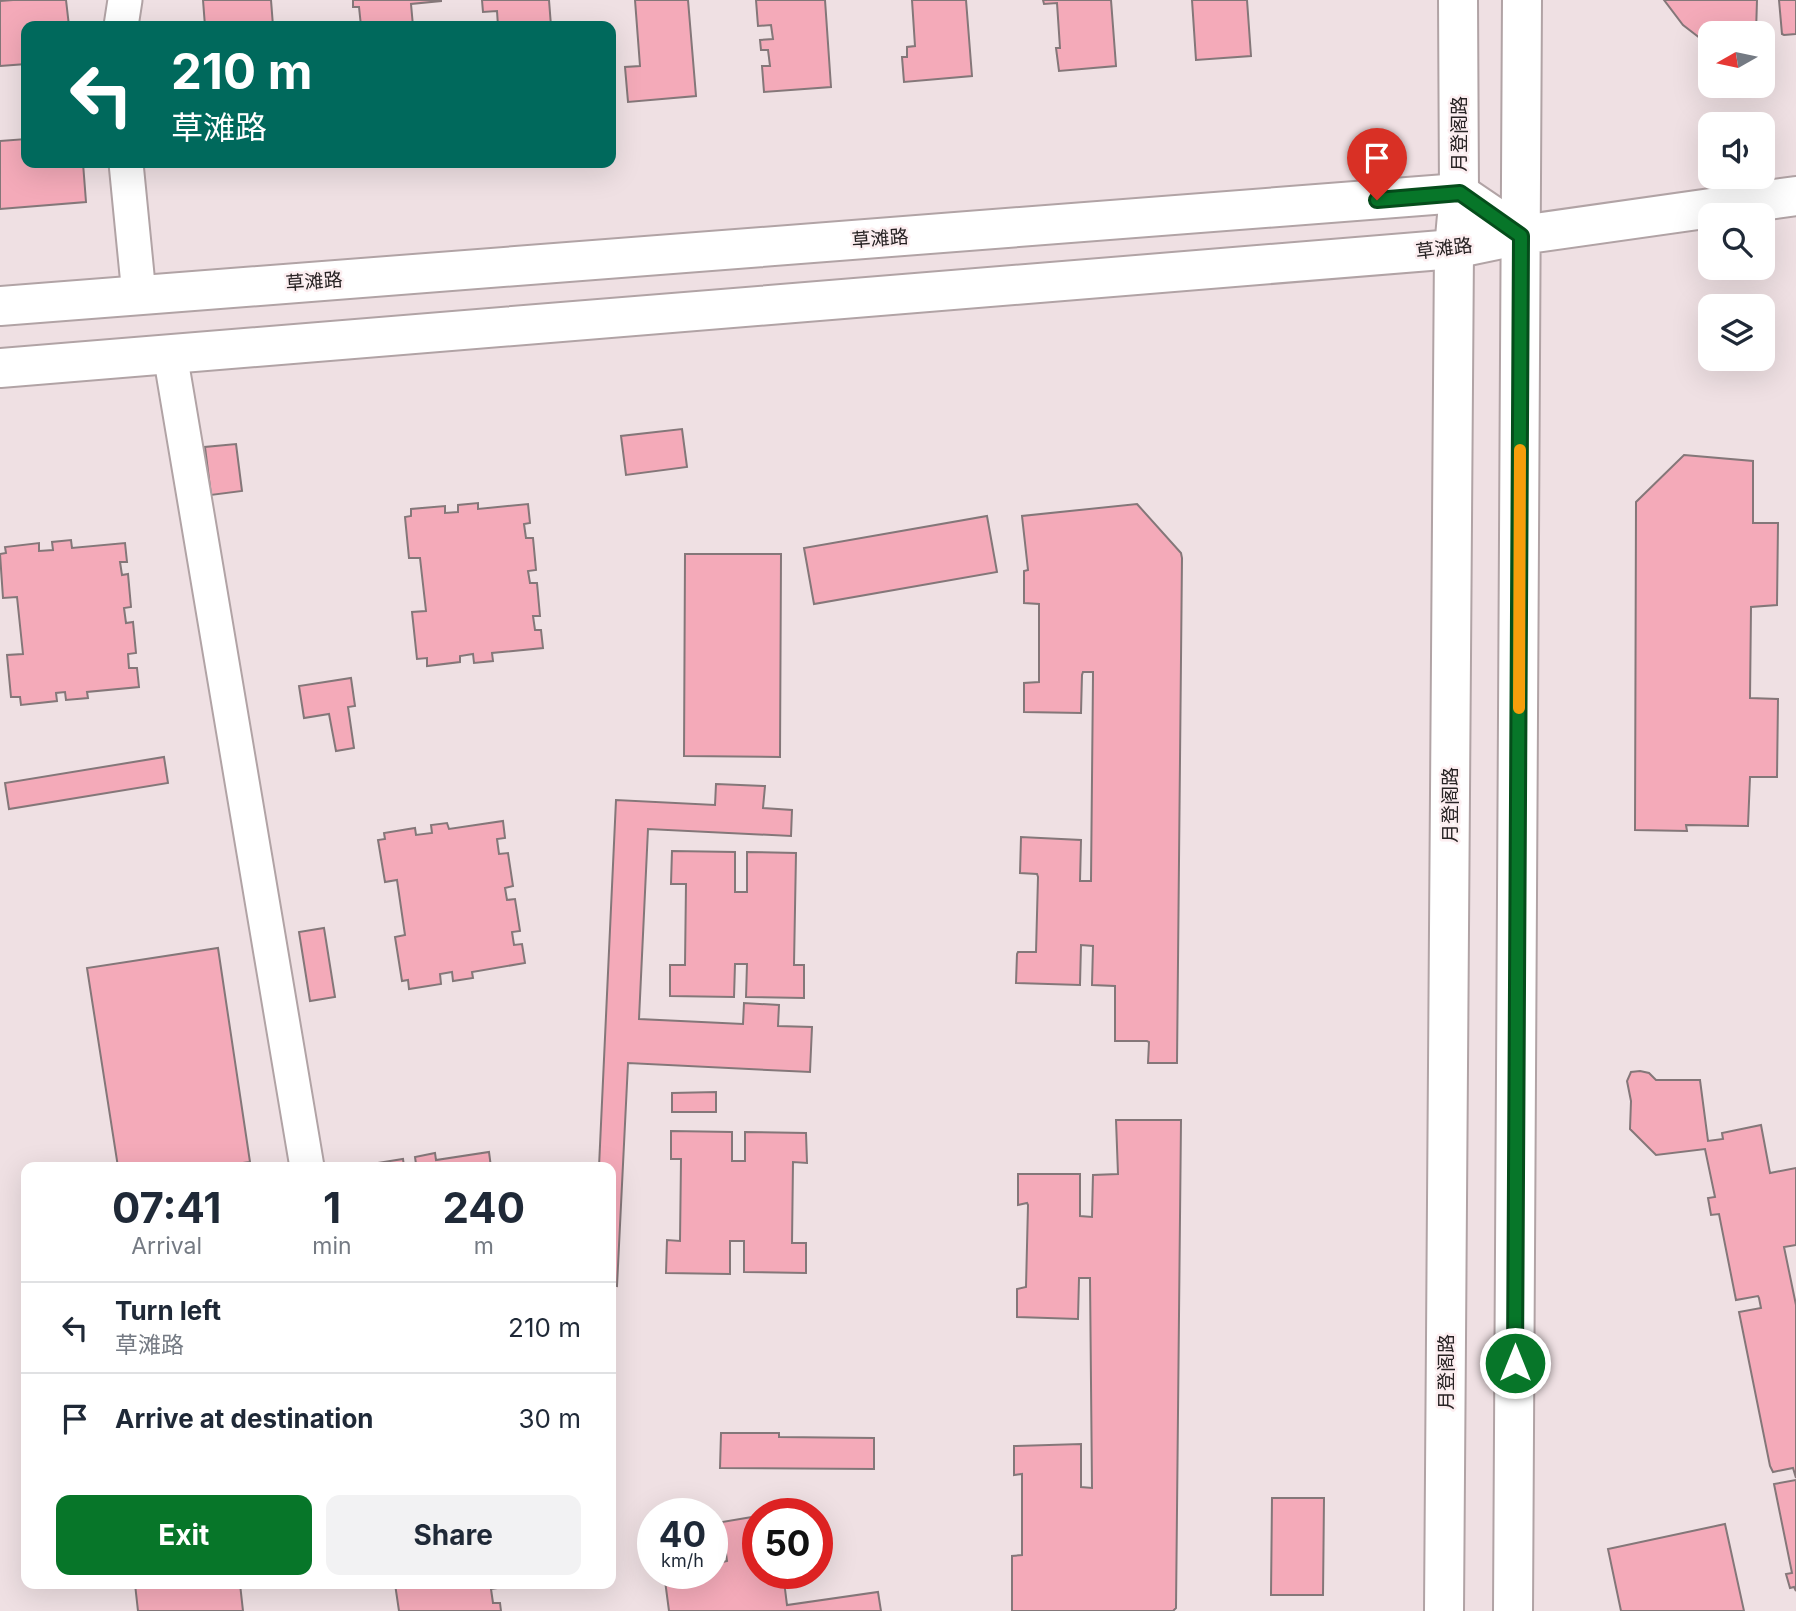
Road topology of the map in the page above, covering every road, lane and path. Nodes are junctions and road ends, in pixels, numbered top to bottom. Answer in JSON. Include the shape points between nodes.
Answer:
{"nodes":[{"id":1,"x":125,"y":0,"type":"edge"},
{"id":2,"x":1458,"y":0,"type":"edge"},
{"id":3,"x":1522,"y":0,"type":"edge"},
{"id":4,"x":122,"y":21,"type":"edge"},
{"id":5,"x":126,"y":168,"type":"edge"},
{"id":6,"x":1460,"y":193,"type":"junction"},
{"id":7,"x":1796,"y":196,"type":"edge"},
{"id":8,"x":1521,"y":236,"type":"junction"},
{"id":9,"x":1454,"y":249,"type":"junction"},
{"id":10,"x":139,"y":295,"type":"junction"},
{"id":11,"x":0,"y":306,"type":"edge"},
{"id":12,"x":170,"y":354,"type":"junction"},
{"id":13,"x":0,"y":368,"type":"edge"},
{"id":14,"x":306,"y":1162,"type":"edge"},
{"id":15,"x":1444,"y":1611,"type":"edge"},
{"id":16,"x":1513,"y":1611,"type":"edge"}],
"edges":[{"from":1,"to":4,"type":"street"},
{"from":2,"to":6,"type":"main road","name":"月登阁路"},
{"from":3,"to":8,"type":"main road"},
{"from":5,"to":10,"type":"street"},
{"from":6,"to":8,"type":"main road","name":"草滩路"},
{"from":6,"to":9,"type":"main road","name":"月登阁路"},
{"from":6,"to":10,"type":"main road","name":"草滩路"},
{"from":7,"to":8,"type":"main road"},
{"from":8,"to":9,"type":"main road","name":"草滩路"},
{"from":8,"to":16,"type":"main road"},
{"from":9,"to":12,"type":"main road","name":"草滩路"},
{"from":9,"to":15,"type":"main road","name":"月登阁路"},
{"from":10,"to":11,"type":"main road","name":"草滩路"},
{"from":12,"to":13,"type":"main road","name":"草滩路"},
{"from":12,"to":14,"type":"street"}]}
